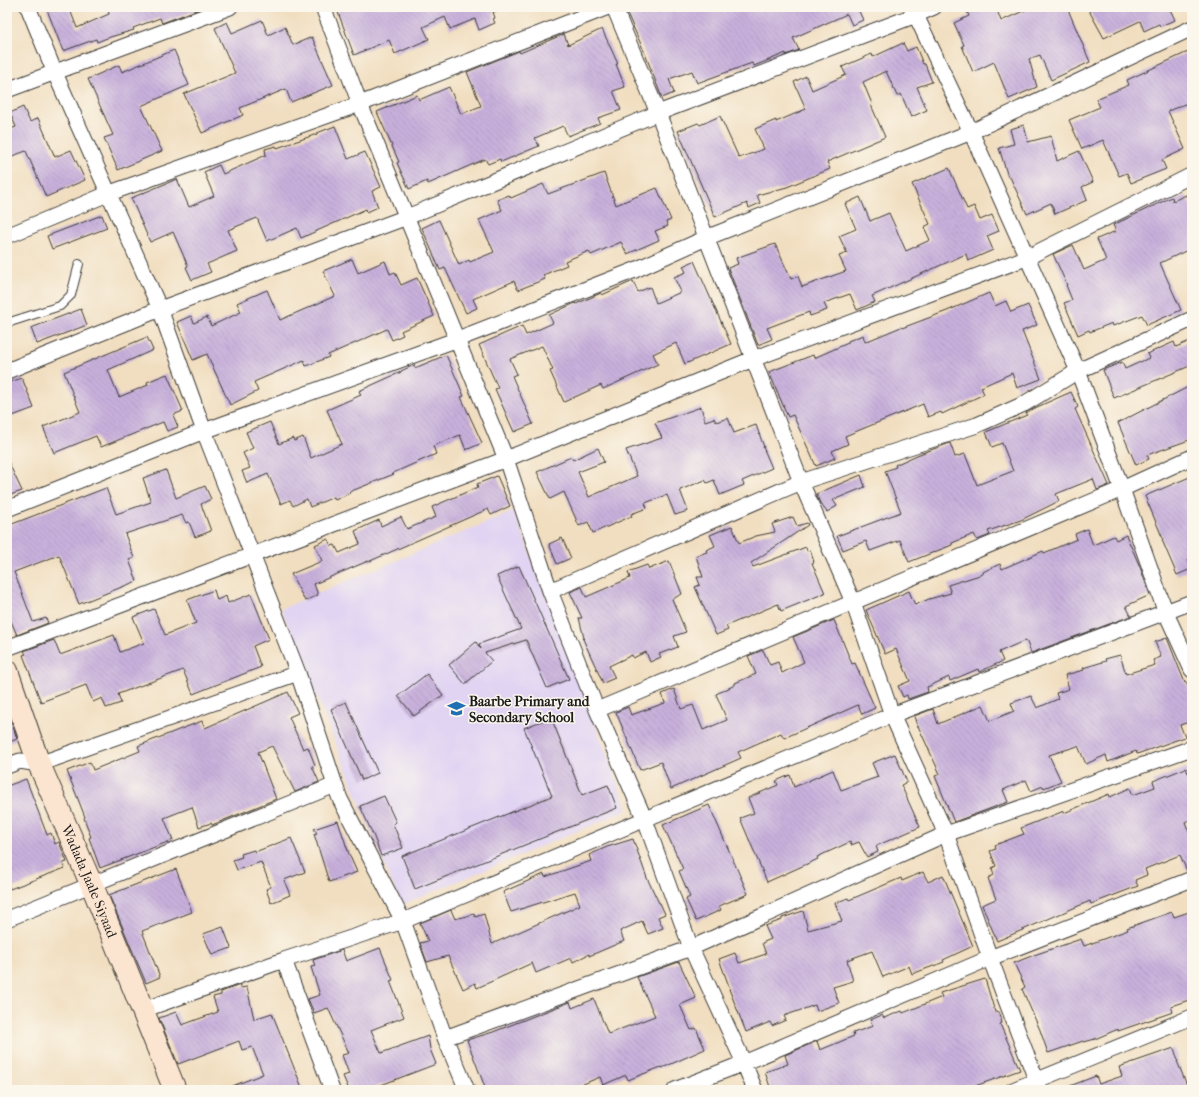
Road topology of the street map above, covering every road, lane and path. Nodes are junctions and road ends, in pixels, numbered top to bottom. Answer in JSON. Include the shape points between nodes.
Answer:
{"nodes":[{"id":1,"x":28,"y":7,"type":"edge"},
{"id":2,"x":230,"y":7,"type":"edge"},
{"id":3,"x":323,"y":7,"type":"edge"},
{"id":4,"x":608,"y":7,"type":"edge"},
{"id":5,"x":614,"y":7,"type":"edge"},
{"id":6,"x":934,"y":7,"type":"edge"},
{"id":7,"x":914,"y":11,"type":"edge"},
{"id":8,"x":1192,"y":28,"type":"edge"},
{"id":9,"x":55,"y":72,"type":"junction"},
{"id":10,"x":7,"y":90,"type":"edge"},
{"id":11,"x":360,"y":104,"type":"junction"},
{"id":12,"x":658,"y":113,"type":"junction"},
{"id":13,"x":971,"y":132,"type":"junction"},
{"id":14,"x":1192,"y":175,"type":"edge"},
{"id":15,"x":110,"y":193,"type":"junction"},
{"id":16,"x":407,"y":217,"type":"junction"},
{"id":17,"x":7,"y":236,"type":"edge"},
{"id":18,"x":706,"y":238,"type":"junction"},
{"id":19,"x":1026,"y":258,"type":"junction"},
{"id":20,"x":79,"y":264,"type":"dead end"},
{"id":21,"x":160,"y":309,"type":"junction"},
{"id":22,"x":1192,"y":319,"type":"edge"},
{"id":23,"x":7,"y":324,"type":"edge"},
{"id":24,"x":458,"y":339,"type":"junction"},
{"id":25,"x":753,"y":359,"type":"junction"},
{"id":26,"x":7,"y":371,"type":"edge"},
{"id":27,"x":1078,"y":371,"type":"junction"},
{"id":28,"x":204,"y":431,"type":"junction"},
{"id":29,"x":1192,"y":457,"type":"edge"},
{"id":30,"x":506,"y":459,"type":"junction"},
{"id":31,"x":801,"y":482,"type":"junction"},
{"id":32,"x":1122,"y":489,"type":"junction"},
{"id":33,"x":7,"y":509,"type":"edge"},
{"id":34,"x":251,"y":554,"type":"junction"},
{"id":35,"x":550,"y":591,"type":"junction"},
{"id":36,"x":853,"y":602,"type":"junction"},
{"id":37,"x":1192,"y":602,"type":"edge"},
{"id":38,"x":1166,"y":613,"type":"junction"},
{"id":39,"x":7,"y":648,"type":"edge"},
{"id":40,"x":1192,"y":670,"type":"edge"},
{"id":41,"x":7,"y":671,"type":"edge"},
{"id":42,"x":298,"y":672,"type":"junction"},
{"id":43,"x":597,"y":710,"type":"junction"},
{"id":44,"x":892,"y":715,"type":"junction"},
{"id":45,"x":1192,"y":748,"type":"edge"},
{"id":46,"x":39,"y":764,"type":"junction"},
{"id":47,"x":7,"y":766,"type":"edge"},
{"id":48,"x":335,"y":785,"type":"junction"},
{"id":49,"x":645,"y":820,"type":"junction"},
{"id":50,"x":946,"y":834,"type":"junction"},
{"id":51,"x":1192,"y":879,"type":"edge"},
{"id":52,"x":92,"y":885,"type":"junction"},
{"id":53,"x":7,"y":919,"type":"edge"},
{"id":54,"x":403,"y":921,"type":"junction"},
{"id":55,"x":691,"y":948,"type":"junction"},
{"id":56,"x":990,"y":958,"type":"junction"},
{"id":57,"x":284,"y":960,"type":"junction"},
{"id":58,"x":143,"y":1010,"type":"junction"},
{"id":59,"x":1192,"y":1017,"type":"edge"},
{"id":60,"x":445,"y":1038,"type":"junction"},
{"id":61,"x":744,"y":1063,"type":"junction"},
{"id":62,"x":1038,"y":1085,"type":"edge"},
{"id":63,"x":175,"y":1090,"type":"edge"},
{"id":64,"x":332,"y":1090,"type":"edge"},
{"id":65,"x":467,"y":1090,"type":"edge"},
{"id":66,"x":675,"y":1090,"type":"edge"},
{"id":67,"x":755,"y":1090,"type":"edge"},
{"id":68,"x":1013,"y":1090,"type":"edge"}],
"edges":[{"from":1,"to":9,"type":"street"},
{"from":2,"to":9,"type":"street"},
{"from":3,"to":11,"type":"street"},
{"from":4,"to":11,"type":"street"},
{"from":5,"to":12,"type":"street"},
{"from":6,"to":7,"type":"street"},
{"from":7,"to":12,"type":"street"},
{"from":7,"to":13,"type":"street"},
{"from":8,"to":13,"type":"street"},
{"from":9,"to":10,"type":"street"},
{"from":9,"to":15,"type":"street"},
{"from":11,"to":15,"type":"street"},
{"from":11,"to":16,"type":"street"},
{"from":12,"to":16,"type":"street"},
{"from":12,"to":18,"type":"street"},
{"from":13,"to":18,"type":"street"},
{"from":13,"to":19,"type":"street"},
{"from":14,"to":19,"type":"street"},
{"from":15,"to":17,"type":"street"},
{"from":15,"to":21,"type":"street"},
{"from":16,"to":21,"type":"street"},
{"from":16,"to":24,"type":"street"},
{"from":18,"to":24,"type":"street","via":[[635,270]]},
{"from":18,"to":25,"type":"street"},
{"from":19,"to":25,"type":"street"},
{"from":19,"to":27,"type":"street"},
{"from":20,"to":23,"type":"lane","via":[[70,295],[60,306]]},
{"from":21,"to":26,"type":"street"},
{"from":21,"to":28,"type":"street"},
{"from":22,"to":27,"type":"street"},
{"from":24,"to":28,"type":"street"},
{"from":24,"to":30,"type":"street"},
{"from":25,"to":30,"type":"street"},
{"from":25,"to":31,"type":"street"},
{"from":27,"to":31,"type":"street","via":[[1024,404],[977,425]]},
{"from":27,"to":32,"type":"street"},
{"from":28,"to":33,"type":"street"},
{"from":28,"to":34,"type":"street"},
{"from":29,"to":32,"type":"street"},
{"from":30,"to":34,"type":"street"},
{"from":30,"to":35,"type":"street"},
{"from":31,"to":35,"type":"street"},
{"from":31,"to":36,"type":"street"},
{"from":32,"to":36,"type":"street"},
{"from":32,"to":38,"type":"street"},
{"from":34,"to":39,"type":"street"},
{"from":34,"to":42,"type":"street"},
{"from":35,"to":43,"type":"street"},
{"from":36,"to":43,"type":"street"},
{"from":36,"to":44,"type":"street"},
{"from":37,"to":38,"type":"street"},
{"from":38,"to":40,"type":"street"},
{"from":38,"to":44,"type":"street"},
{"from":41,"to":46,"type":"main road","name":"Wadada Jaale Siyaad"},
{"from":42,"to":46,"type":"street"},
{"from":42,"to":48,"type":"street"},
{"from":43,"to":49,"type":"street"},
{"from":44,"to":49,"type":"street"},
{"from":44,"to":50,"type":"street"},
{"from":45,"to":50,"type":"street"},
{"from":46,"to":47,"type":"street","via":[[20,761]]},
{"from":46,"to":52,"type":"main road","name":"Wadada Jaale Siyaad"},
{"from":48,"to":52,"type":"street"},
{"from":48,"to":54,"type":"street"},
{"from":49,"to":54,"type":"street"},
{"from":49,"to":55,"type":"street"},
{"from":50,"to":55,"type":"street"},
{"from":50,"to":56,"type":"street"},
{"from":51,"to":56,"type":"street"},
{"from":52,"to":53,"type":"street"},
{"from":52,"to":58,"type":"main road","name":"Wadada Jaale Siyaad"},
{"from":54,"to":57,"type":"street"},
{"from":54,"to":60,"type":"street"},
{"from":55,"to":60,"type":"street"},
{"from":55,"to":61,"type":"street"},
{"from":56,"to":61,"type":"street"},
{"from":56,"to":62,"type":"street"},
{"from":57,"to":58,"type":"street"},
{"from":57,"to":64,"type":"street"},
{"from":58,"to":63,"type":"main road","name":"Wadada Jaale Siyaad"},
{"from":59,"to":62,"type":"street"},
{"from":60,"to":65,"type":"street"},
{"from":61,"to":66,"type":"street"},
{"from":61,"to":67,"type":"street"},
{"from":62,"to":68,"type":"street"}]}
